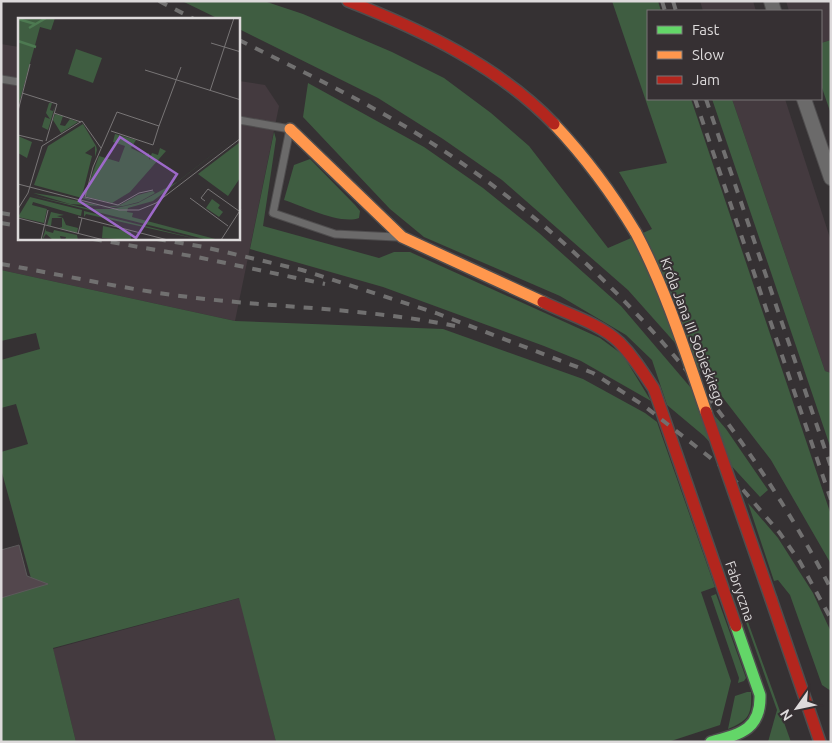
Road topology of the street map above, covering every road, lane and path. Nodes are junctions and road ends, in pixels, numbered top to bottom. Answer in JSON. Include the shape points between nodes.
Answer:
{"nodes":[{"id":1,"x":348,"y":1,"type":"edge"},
{"id":2,"x":1,"y":79,"type":"edge"},
{"id":3,"x":18,"y":82,"type":"edge"},
{"id":4,"x":804,"y":100,"type":"edge"},
{"id":5,"x":240,"y":120,"type":"edge"},
{"id":6,"x":290,"y":129,"type":"junction"},
{"id":7,"x":831,"y":178,"type":"edge"},
{"id":8,"x":402,"y":237,"type":"junction"},
{"id":9,"x":711,"y":742,"type":"edge"},
{"id":10,"x":820,"y":742,"type":"edge"}],
"edges":[{"from":1,"to":10,"type":"main road","name":"Króla Jana III Sobieskiego","bridge":true,"via":[[402,22],[480,64],[521,95],[580,152],[609,190],[653,266],[673,315]]},
{"from":2,"to":3,"type":"lane"},
{"from":4,"to":7,"type":"street"},
{"from":5,"to":6,"type":"lane"},
{"from":6,"to":8,"type":"main road","name":"Fabryczna"},
{"from":6,"to":8,"type":"lane","via":[[273,213],[335,234]]},
{"from":8,"to":9,"type":"main road","name":"Fabryczna","via":[[603,330],[644,372],[654,389],[760,695],[761,713],[754,724],[740,733]]}]}
